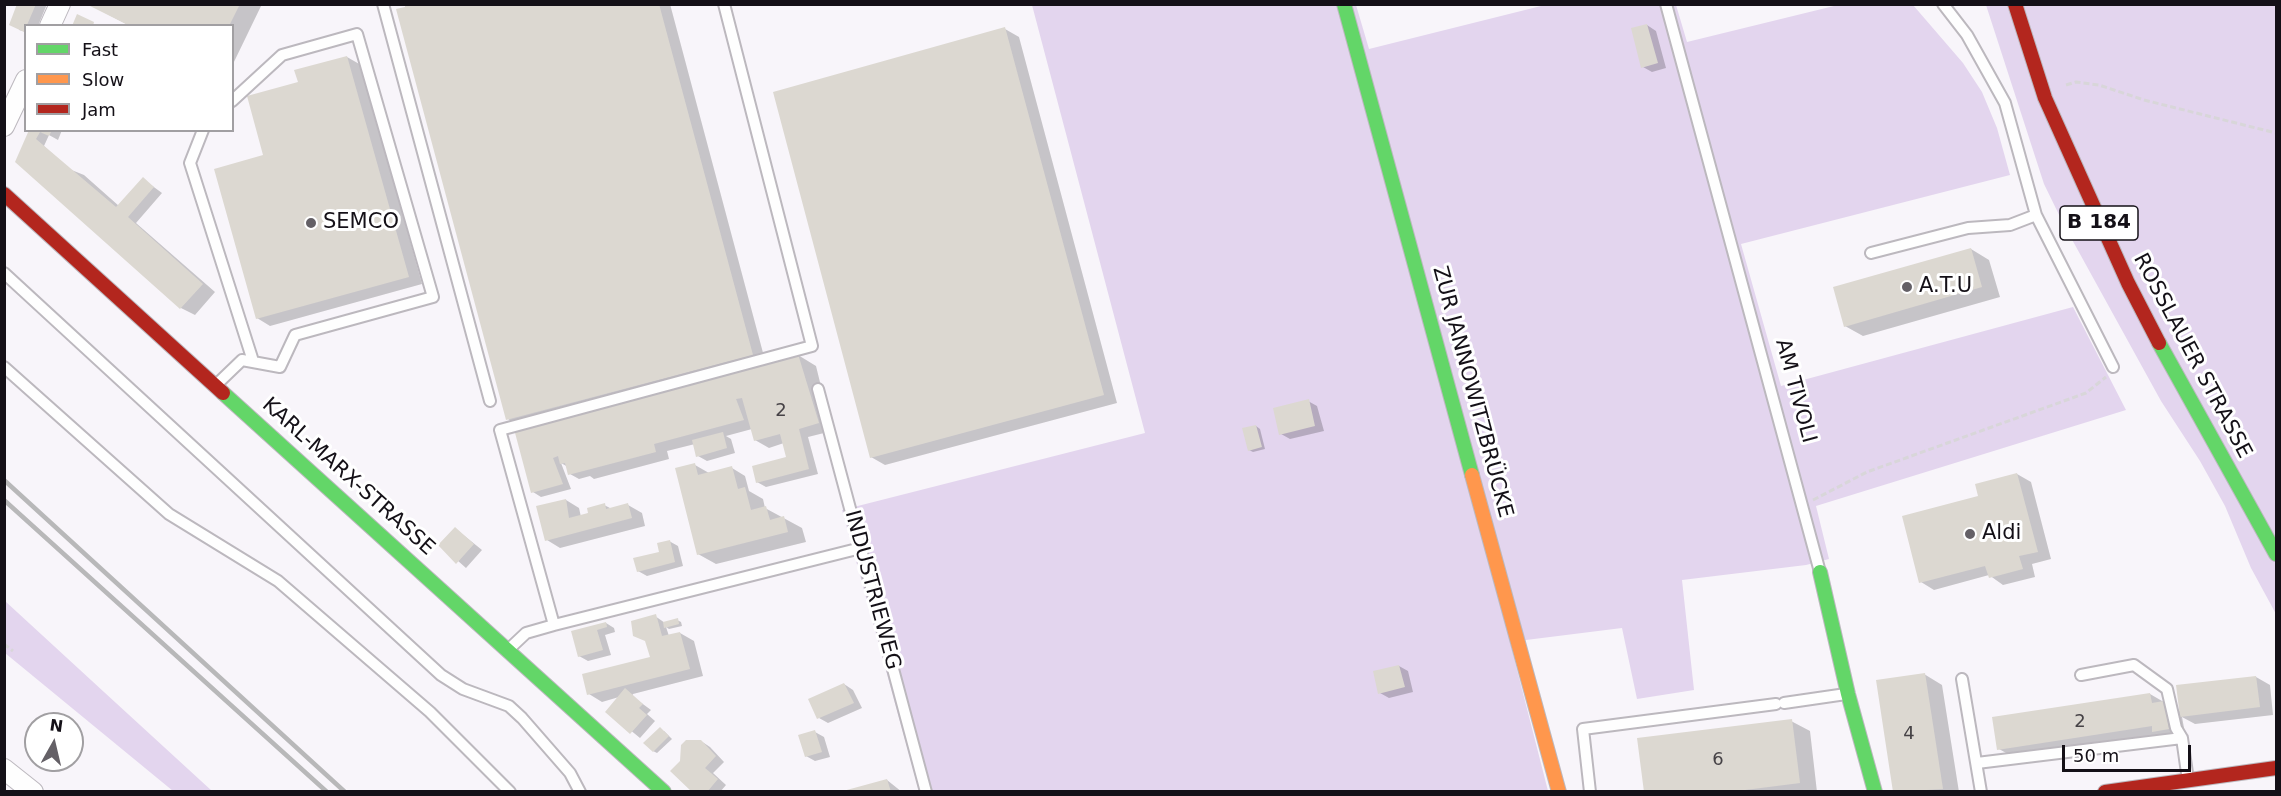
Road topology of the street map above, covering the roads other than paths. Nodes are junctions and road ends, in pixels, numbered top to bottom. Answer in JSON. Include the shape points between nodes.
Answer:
{"nodes":[{"id":1,"x":60,"y":4,"type":"edge"},
{"id":2,"x":383,"y":4,"type":"edge"},
{"id":3,"x":724,"y":4,"type":"edge"},
{"id":4,"x":1344,"y":4,"type":"edge"},
{"id":5,"x":1666,"y":4,"type":"edge"},
{"id":6,"x":1943,"y":4,"type":"edge"},
{"id":7,"x":2014,"y":4,"type":"edge"},
{"id":8,"x":51,"y":24,"type":"edge"},
{"id":9,"x":24,"y":84,"type":"edge"},
{"id":10,"x":234,"y":99,"type":"edge"},
{"id":11,"x":4,"y":126,"type":"edge"},
{"id":12,"x":202,"y":132,"type":"edge"},
{"id":13,"x":4,"y":194,"type":"edge"},
{"id":14,"x":2036,"y":215,"type":"junction"},
{"id":15,"x":1871,"y":253,"type":"dead end"},
{"id":16,"x":4,"y":273,"type":"edge"},
{"id":17,"x":253,"y":361,"type":"junction"},
{"id":18,"x":4,"y":367,"type":"edge"},
{"id":19,"x":2113,"y":367,"type":"road end"},
{"id":20,"x":216,"y":385,"type":"junction"},
{"id":21,"x":818,"y":389,"type":"dead end"},
{"id":22,"x":490,"y":401,"type":"dead end"},
{"id":23,"x":861,"y":548,"type":"junction"},
{"id":24,"x":2277,"y":554,"type":"edge"},
{"id":25,"x":1820,"y":572,"type":"joint"},
{"id":26,"x":554,"y":625,"type":"junction"},
{"id":27,"x":508,"y":650,"type":"junction"},
{"id":28,"x":2081,"y":675,"type":"dead end"},
{"id":29,"x":1962,"y":679,"type":"dead end"},
{"id":30,"x":1848,"y":694,"type":"junction"},
{"id":31,"x":2182,"y":738,"type":"junction"},
{"id":32,"x":1977,"y":763,"type":"junction"},
{"id":33,"x":2277,"y":768,"type":"edge"},
{"id":34,"x":4,"y":769,"type":"edge"},
{"id":35,"x":2188,"y":780,"type":"junction"},
{"id":36,"x":33,"y":792,"type":"edge"},
{"id":37,"x":510,"y":792,"type":"edge"},
{"id":38,"x":580,"y":792,"type":"edge"},
{"id":39,"x":664,"y":792,"type":"edge"},
{"id":40,"x":926,"y":792,"type":"edge"},
{"id":41,"x":1559,"y":792,"type":"edge"},
{"id":42,"x":1590,"y":792,"type":"edge"},
{"id":43,"x":1875,"y":792,"type":"edge"},
{"id":44,"x":1981,"y":792,"type":"edge"},
{"id":45,"x":2105,"y":792,"type":"edge"}],
"edges":[{"from":1,"to":8,"type":"street"},
{"from":2,"to":22,"type":"lane"},
{"from":3,"to":26,"type":"lane","via":[[812,346],[500,430]]},
{"from":4,"to":41,"type":"street","name":"ZUR JANNOWITZBRÜCKE"},
{"from":5,"to":25,"type":"lane","name":"AM TIVOLI"},
{"from":6,"to":14,"type":"lane","via":[[1967,35],[2005,103]]},
{"from":7,"to":24,"type":"street","name":"ROSSLAUER STRASSE","number":"B 184","via":[[2045,98],[2128,283],[2171,368]]},
{"from":9,"to":11,"type":"street"},
{"from":10,"to":17,"type":"lane","via":[[282,55],[357,34],[433,297],[295,334],[280,367]]},
{"from":12,"to":17,"type":"lane","via":[[190,163]]},
{"from":13,"to":20,"type":"street","name":"KARL-MARX-STRASSE"},
{"from":14,"to":15,"type":"lane","via":[[2010,225],[1968,228]]},
{"from":14,"to":19,"type":"lane"},
{"from":16,"to":38,"type":"lane","via":[[441,675],[463,689],[509,706],[565,766]]},
{"from":17,"to":20,"type":"lane","via":[[242,360]]},
{"from":18,"to":37,"type":"lane","via":[[169,514],[278,581],[430,712]]},
{"from":20,"to":27,"type":"street","name":"KARL-MARX-STRASSE"},
{"from":21,"to":23,"type":"lane","name":"INDUSTRIEWEG"},
{"from":23,"to":26,"type":"lane"},
{"from":23,"to":40,"type":"lane","name":"INDUSTRIEWEG"},
{"from":25,"to":30,"type":"street","name":"AM TIVOLI"},
{"from":26,"to":27,"type":"lane","via":[[526,633]]},
{"from":27,"to":39,"type":"street","name":"KARL-MARX-STRASSE"},
{"from":28,"to":31,"type":"lane","via":[[2134,665],[2167,689]]},
{"from":29,"to":32,"type":"lane"},
{"from":30,"to":42,"type":"lane","via":[[1583,729]]},
{"from":30,"to":43,"type":"street","name":"AM TIVOLI"},
{"from":31,"to":32,"type":"lane"},
{"from":31,"to":35,"type":"lane"},
{"from":32,"to":44,"type":"lane"},
{"from":33,"to":35,"type":"street"},
{"from":34,"to":36,"type":"street"},
{"from":35,"to":45,"type":"street"}]}
